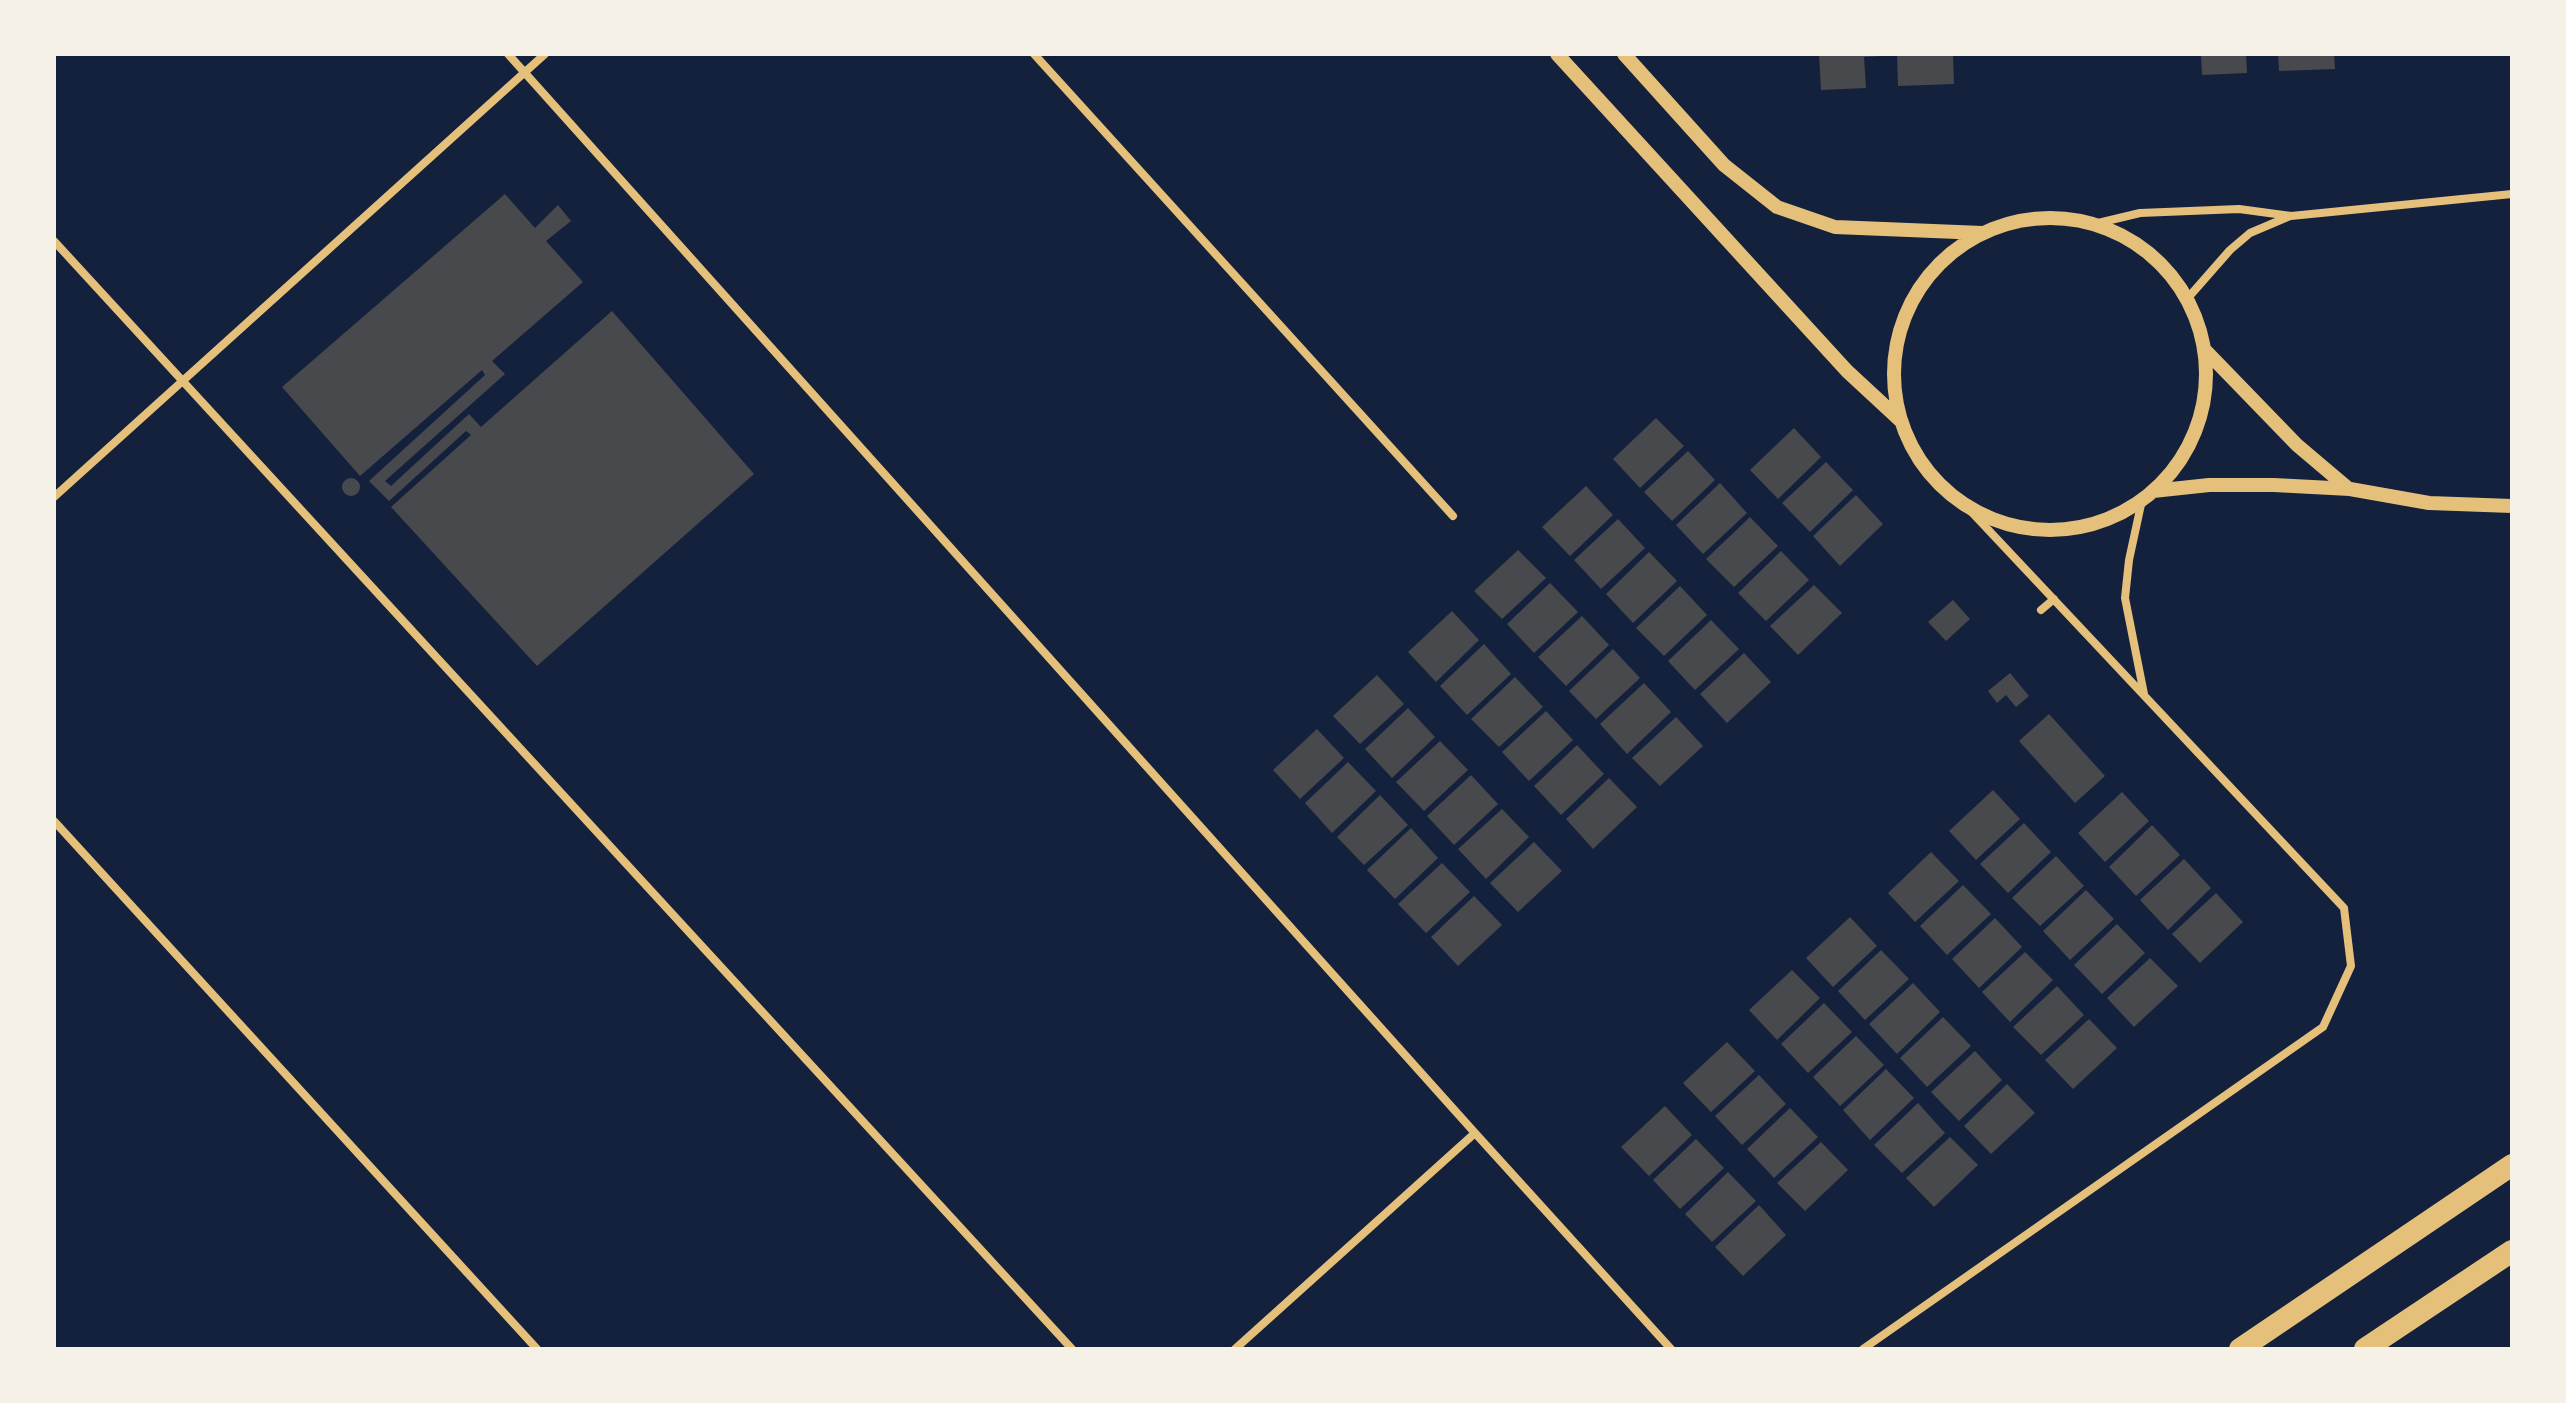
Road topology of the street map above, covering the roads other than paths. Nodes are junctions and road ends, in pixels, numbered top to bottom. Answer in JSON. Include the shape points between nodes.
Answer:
{"nodes":[{"id":1,"x":508,"y":54,"type":"edge"},
{"id":2,"x":545,"y":54,"type":"edge"},
{"id":3,"x":1034,"y":54,"type":"edge"},
{"id":4,"x":1557,"y":54,"type":"edge"},
{"id":5,"x":1624,"y":54,"type":"edge"},
{"id":6,"x":524,"y":72,"type":"junction"},
{"id":7,"x":2512,"y":194,"type":"edge"},
{"id":8,"x":2291,"y":216,"type":"junction"},
{"id":9,"x":2094,"y":224,"type":"junction"},
{"id":10,"x":1982,"y":233,"type":"junction"},
{"id":11,"x":54,"y":241,"type":"edge"},
{"id":12,"x":2187,"y":299,"type":"junction"},
{"id":13,"x":2204,"y":349,"type":"junction"},
{"id":14,"x":181,"y":381,"type":"junction"},
{"id":15,"x":1901,"y":421,"type":"junction"},
{"id":16,"x":2350,"y":489,"type":"junction"},
{"id":17,"x":2148,"y":496,"type":"junction"},
{"id":18,"x":54,"y":497,"type":"edge"},
{"id":19,"x":1964,"y":504,"type":"junction"},
{"id":20,"x":2512,"y":506,"type":"edge"},
{"id":21,"x":1453,"y":516,"type":"dead end"},
{"id":22,"x":2054,"y":599,"type":"junction"},
{"id":23,"x":2041,"y":610,"type":"dead end"},
{"id":24,"x":2144,"y":695,"type":"junction"},
{"id":25,"x":54,"y":821,"type":"edge"},
{"id":26,"x":1475,"y":1133,"type":"junction"},
{"id":27,"x":2512,"y":1165,"type":"edge"},
{"id":28,"x":2512,"y":1251,"type":"edge"},
{"id":29,"x":537,"y":1349,"type":"edge"},
{"id":30,"x":1072,"y":1349,"type":"edge"},
{"id":31,"x":1235,"y":1349,"type":"edge"},
{"id":32,"x":1671,"y":1349,"type":"edge"},
{"id":33,"x":1863,"y":1349,"type":"edge"},
{"id":34,"x":2240,"y":1349,"type":"edge"},
{"id":35,"x":2365,"y":1349,"type":"edge"}],
"edges":[{"from":1,"to":6,"type":"street"},
{"from":2,"to":6,"type":"street"},
{"from":3,"to":21,"type":"street"},
{"from":4,"to":15,"type":"street","via":[[1847,371]]},
{"from":5,"to":10,"type":"street","via":[[1724,165],[1777,207],[1835,227]]},
{"from":6,"to":14,"type":"street"},
{"from":6,"to":26,"type":"street"},
{"from":7,"to":8,"type":"street"},
{"from":8,"to":9,"type":"street","via":[[2239,209],[2140,213]]},
{"from":8,"to":12,"type":"street","via":[[2250,233]]},
{"from":9,"to":10,"type":"street","via":[[2056,217],[2018,221]]},
{"from":9,"to":12,"type":"street","via":[[2153,258]]},
{"from":10,"to":15,"type":"street","via":[[1945,257],[1917,291],[1898,332],[1893,377]]},
{"from":11,"to":14,"type":"street"},
{"from":12,"to":13,"type":"street"},
{"from":13,"to":16,"type":"street","via":[[2297,445]]},
{"from":13,"to":17,"type":"street","via":[[2206,389],[2198,427],[2179,462]]},
{"from":14,"to":18,"type":"street"},
{"from":14,"to":30,"type":"street"},
{"from":15,"to":19,"type":"street","via":[[1925,468]]},
{"from":16,"to":17,"type":"street","via":[[2209,485]]},
{"from":16,"to":20,"type":"street","via":[[2429,503]]},
{"from":17,"to":19,"type":"street","via":[[2109,518],[2073,528],[2035,529],[1999,521]]},
{"from":17,"to":24,"type":"street","via":[[2129,560],[2125,598]]},
{"from":19,"to":22,"type":"street"},
{"from":22,"to":23,"type":"street"},
{"from":22,"to":24,"type":"street"},
{"from":24,"to":33,"type":"street","via":[[2344,908],[2351,966],[2323,1027]]},
{"from":25,"to":29,"type":"street"},
{"from":26,"to":31,"type":"street"},
{"from":26,"to":32,"type":"street"},
{"from":27,"to":34,"type":"highway"},
{"from":28,"to":35,"type":"highway"}]}
